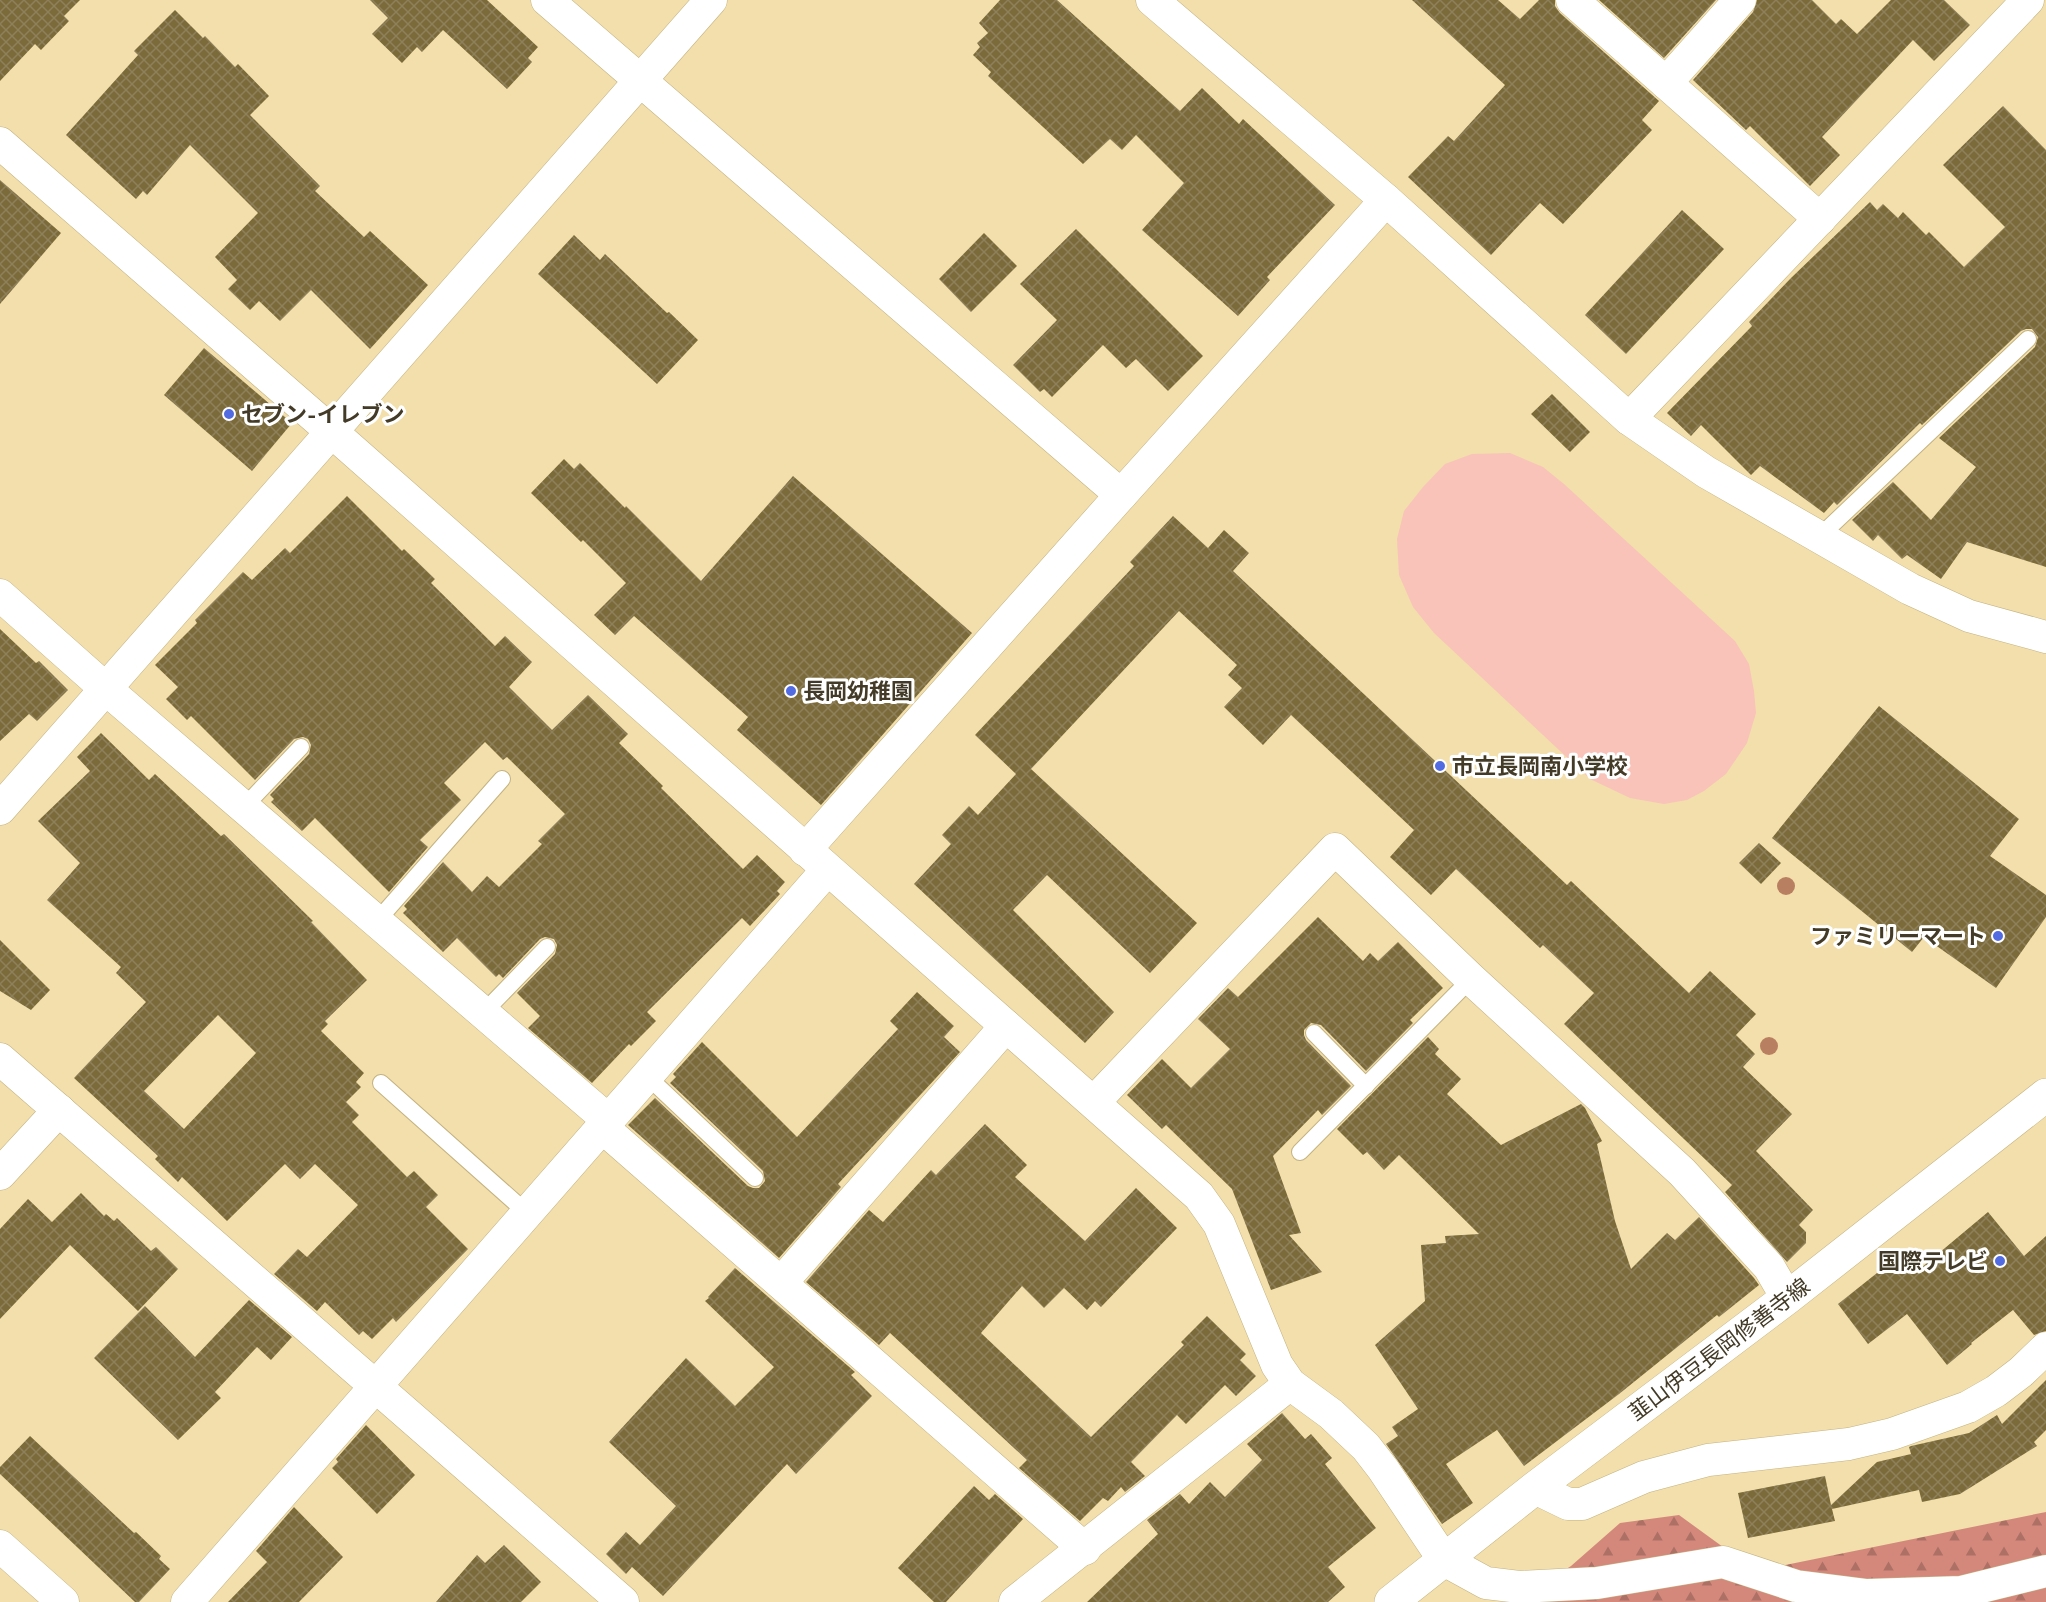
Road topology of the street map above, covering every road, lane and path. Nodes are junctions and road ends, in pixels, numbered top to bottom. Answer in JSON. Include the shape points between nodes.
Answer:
{"nodes":[{"id":1,"x":547,"y":0,"type":"edge"},
{"id":2,"x":711,"y":0,"type":"edge"},
{"id":3,"x":1152,"y":0,"type":"edge"},
{"id":4,"x":1572,"y":0,"type":"edge"},
{"id":5,"x":1740,"y":0,"type":"edge"},
{"id":6,"x":2029,"y":0,"type":"edge"},
{"id":7,"x":2046,"y":14,"type":"edge"},
{"id":8,"x":640,"y":82,"type":"junction"},
{"id":9,"x":1666,"y":83,"type":"junction"},
{"id":10,"x":0,"y":143,"type":"edge"},
{"id":11,"x":1386,"y":200,"type":"junction"},
{"id":12,"x":1820,"y":219,"type":"junction"},
{"id":13,"x":2028,"y":339,"type":"dead end"},
{"id":14,"x":1629,"y":419,"type":"junction"},
{"id":15,"x":332,"y":432,"type":"junction"},
{"id":16,"x":1121,"y":495,"type":"junction"},
{"id":17,"x":1818,"y":538,"type":"junction"},
{"id":18,"x":0,"y":595,"type":"edge"},
{"id":19,"x":2046,"y":637,"type":"edge"},
{"id":20,"x":106,"y":689,"type":"junction"},
{"id":21,"x":301,"y":747,"type":"dead end"},
{"id":22,"x":502,"y":779,"type":"dead end"},
{"id":23,"x":244,"y":807,"type":"junction"},
{"id":24,"x":0,"y":809,"type":"edge"},
{"id":25,"x":816,"y":860,"type":"junction"},
{"id":26,"x":376,"y":921,"type":"junction"},
{"id":27,"x":547,"y":946,"type":"dead end"},
{"id":28,"x":1471,"y":979,"type":"junction"},
{"id":29,"x":483,"y":1012,"type":"junction"},
{"id":30,"x":1006,"y":1026,"type":"junction"},
{"id":31,"x":1314,"y":1034,"type":"dead end"},
{"id":32,"x":0,"y":1059,"type":"edge"},
{"id":33,"x":647,"y":1076,"type":"junction"},
{"id":34,"x":381,"y":1083,"type":"dead end"},
{"id":35,"x":1366,"y":1086,"type":"junction"},
{"id":36,"x":2046,"y":1095,"type":"edge"},
{"id":37,"x":1094,"y":1102,"type":"junction"},
{"id":38,"x":59,"y":1110,"type":"junction"},
{"id":39,"x":605,"y":1124,"type":"junction"},
{"id":40,"x":1300,"y":1152,"type":"dead end"},
{"id":41,"x":0,"y":1174,"type":"edge"},
{"id":42,"x":755,"y":1178,"type":"dead end"},
{"id":43,"x":527,"y":1213,"type":"junction"},
{"id":44,"x":781,"y":1283,"type":"junction"},
{"id":45,"x":1787,"y":1298,"type":"junction"},
{"id":46,"x":2046,"y":1348,"type":"edge"},
{"id":47,"x":1290,"y":1384,"type":"junction"},
{"id":48,"x":376,"y":1386,"type":"junction"},
{"id":49,"x":1535,"y":1488,"type":"junction"},
{"id":50,"x":0,"y":1546,"type":"edge"},
{"id":51,"x":1084,"y":1549,"type":"junction"},
{"id":52,"x":1444,"y":1560,"type":"junction"},
{"id":53,"x":2046,"y":1571,"type":"edge"},
{"id":54,"x":63,"y":1602,"type":"edge"},
{"id":55,"x":187,"y":1602,"type":"edge"},
{"id":56,"x":623,"y":1602,"type":"edge"},
{"id":57,"x":1015,"y":1602,"type":"edge"},
{"id":58,"x":1391,"y":1602,"type":"edge"}],
"edges":[{"from":1,"to":8,"type":"street"},
{"from":2,"to":8,"type":"street"},
{"from":3,"to":11,"type":"street"},
{"from":4,"to":9,"type":"street"},
{"from":5,"to":9,"type":"street"},
{"from":6,"to":7,"type":"street"},
{"from":6,"to":12,"type":"street"},
{"from":8,"to":15,"type":"street"},
{"from":8,"to":16,"type":"street"},
{"from":9,"to":12,"type":"street"},
{"from":10,"to":15,"type":"street"},
{"from":11,"to":14,"type":"street"},
{"from":11,"to":16,"type":"street"},
{"from":12,"to":14,"type":"street"},
{"from":13,"to":17,"type":"lane"},
{"from":14,"to":17,"type":"street","via":[[1706,472]]},
{"from":15,"to":20,"type":"street"},
{"from":15,"to":25,"type":"street"},
{"from":16,"to":25,"type":"street"},
{"from":17,"to":19,"type":"street","via":[[1910,589],[1969,616]]},
{"from":18,"to":20,"type":"street"},
{"from":20,"to":23,"type":"street"},
{"from":20,"to":24,"type":"street"},
{"from":21,"to":23,"type":"lane"},
{"from":22,"to":26,"type":"lane"},
{"from":23,"to":26,"type":"street"},
{"from":25,"to":30,"type":"street"},
{"from":25,"to":33,"type":"street"},
{"from":26,"to":29,"type":"street"},
{"from":27,"to":29,"type":"lane"},
{"from":28,"to":35,"type":"lane"},
{"from":28,"to":37,"type":"street","via":[[1335,849]]},
{"from":28,"to":45,"type":"street","via":[[1682,1172],[1769,1267]]},
{"from":29,"to":39,"type":"street"},
{"from":30,"to":37,"type":"street"},
{"from":30,"to":44,"type":"street"},
{"from":31,"to":35,"type":"lane"},
{"from":32,"to":38,"type":"street"},
{"from":33,"to":39,"type":"street"},
{"from":33,"to":42,"type":"lane"},
{"from":34,"to":43,"type":"lane"},
{"from":35,"to":40,"type":"lane"},
{"from":36,"to":45,"type":"main road","name":"韮山伊豆長岡修善寺線"},
{"from":37,"to":47,"type":"street","via":[[1199,1196],[1219,1224],[1277,1365]]},
{"from":38,"to":41,"type":"street"},
{"from":38,"to":48,"type":"street"},
{"from":39,"to":43,"type":"street"},
{"from":39,"to":44,"type":"street"},
{"from":43,"to":48,"type":"street"},
{"from":44,"to":51,"type":"street"},
{"from":45,"to":49,"type":"main road","name":"韮山伊豆長岡修善寺線"},
{"from":46,"to":49,"type":"street","via":[[1996,1391],[1968,1407],[1892,1434],[1849,1444],[1708,1460],[1644,1477],[1582,1504],[1568,1504]]},
{"from":47,"to":51,"type":"street"},
{"from":47,"to":52,"type":"street","via":[[1331,1414],[1366,1447]]},
{"from":48,"to":55,"type":"street"},
{"from":48,"to":56,"type":"street"},
{"from":49,"to":52,"type":"main road","name":"韮山伊豆長岡修善寺線"},
{"from":50,"to":54,"type":"street"},
{"from":51,"to":57,"type":"street"},
{"from":52,"to":53,"type":"street","via":[[1486,1583],[1519,1587],[1597,1584],[1723,1562],[1796,1586],[1867,1595],[1961,1592]]},
{"from":52,"to":58,"type":"main road","name":"韮山伊豆長岡修善寺線"}]}
